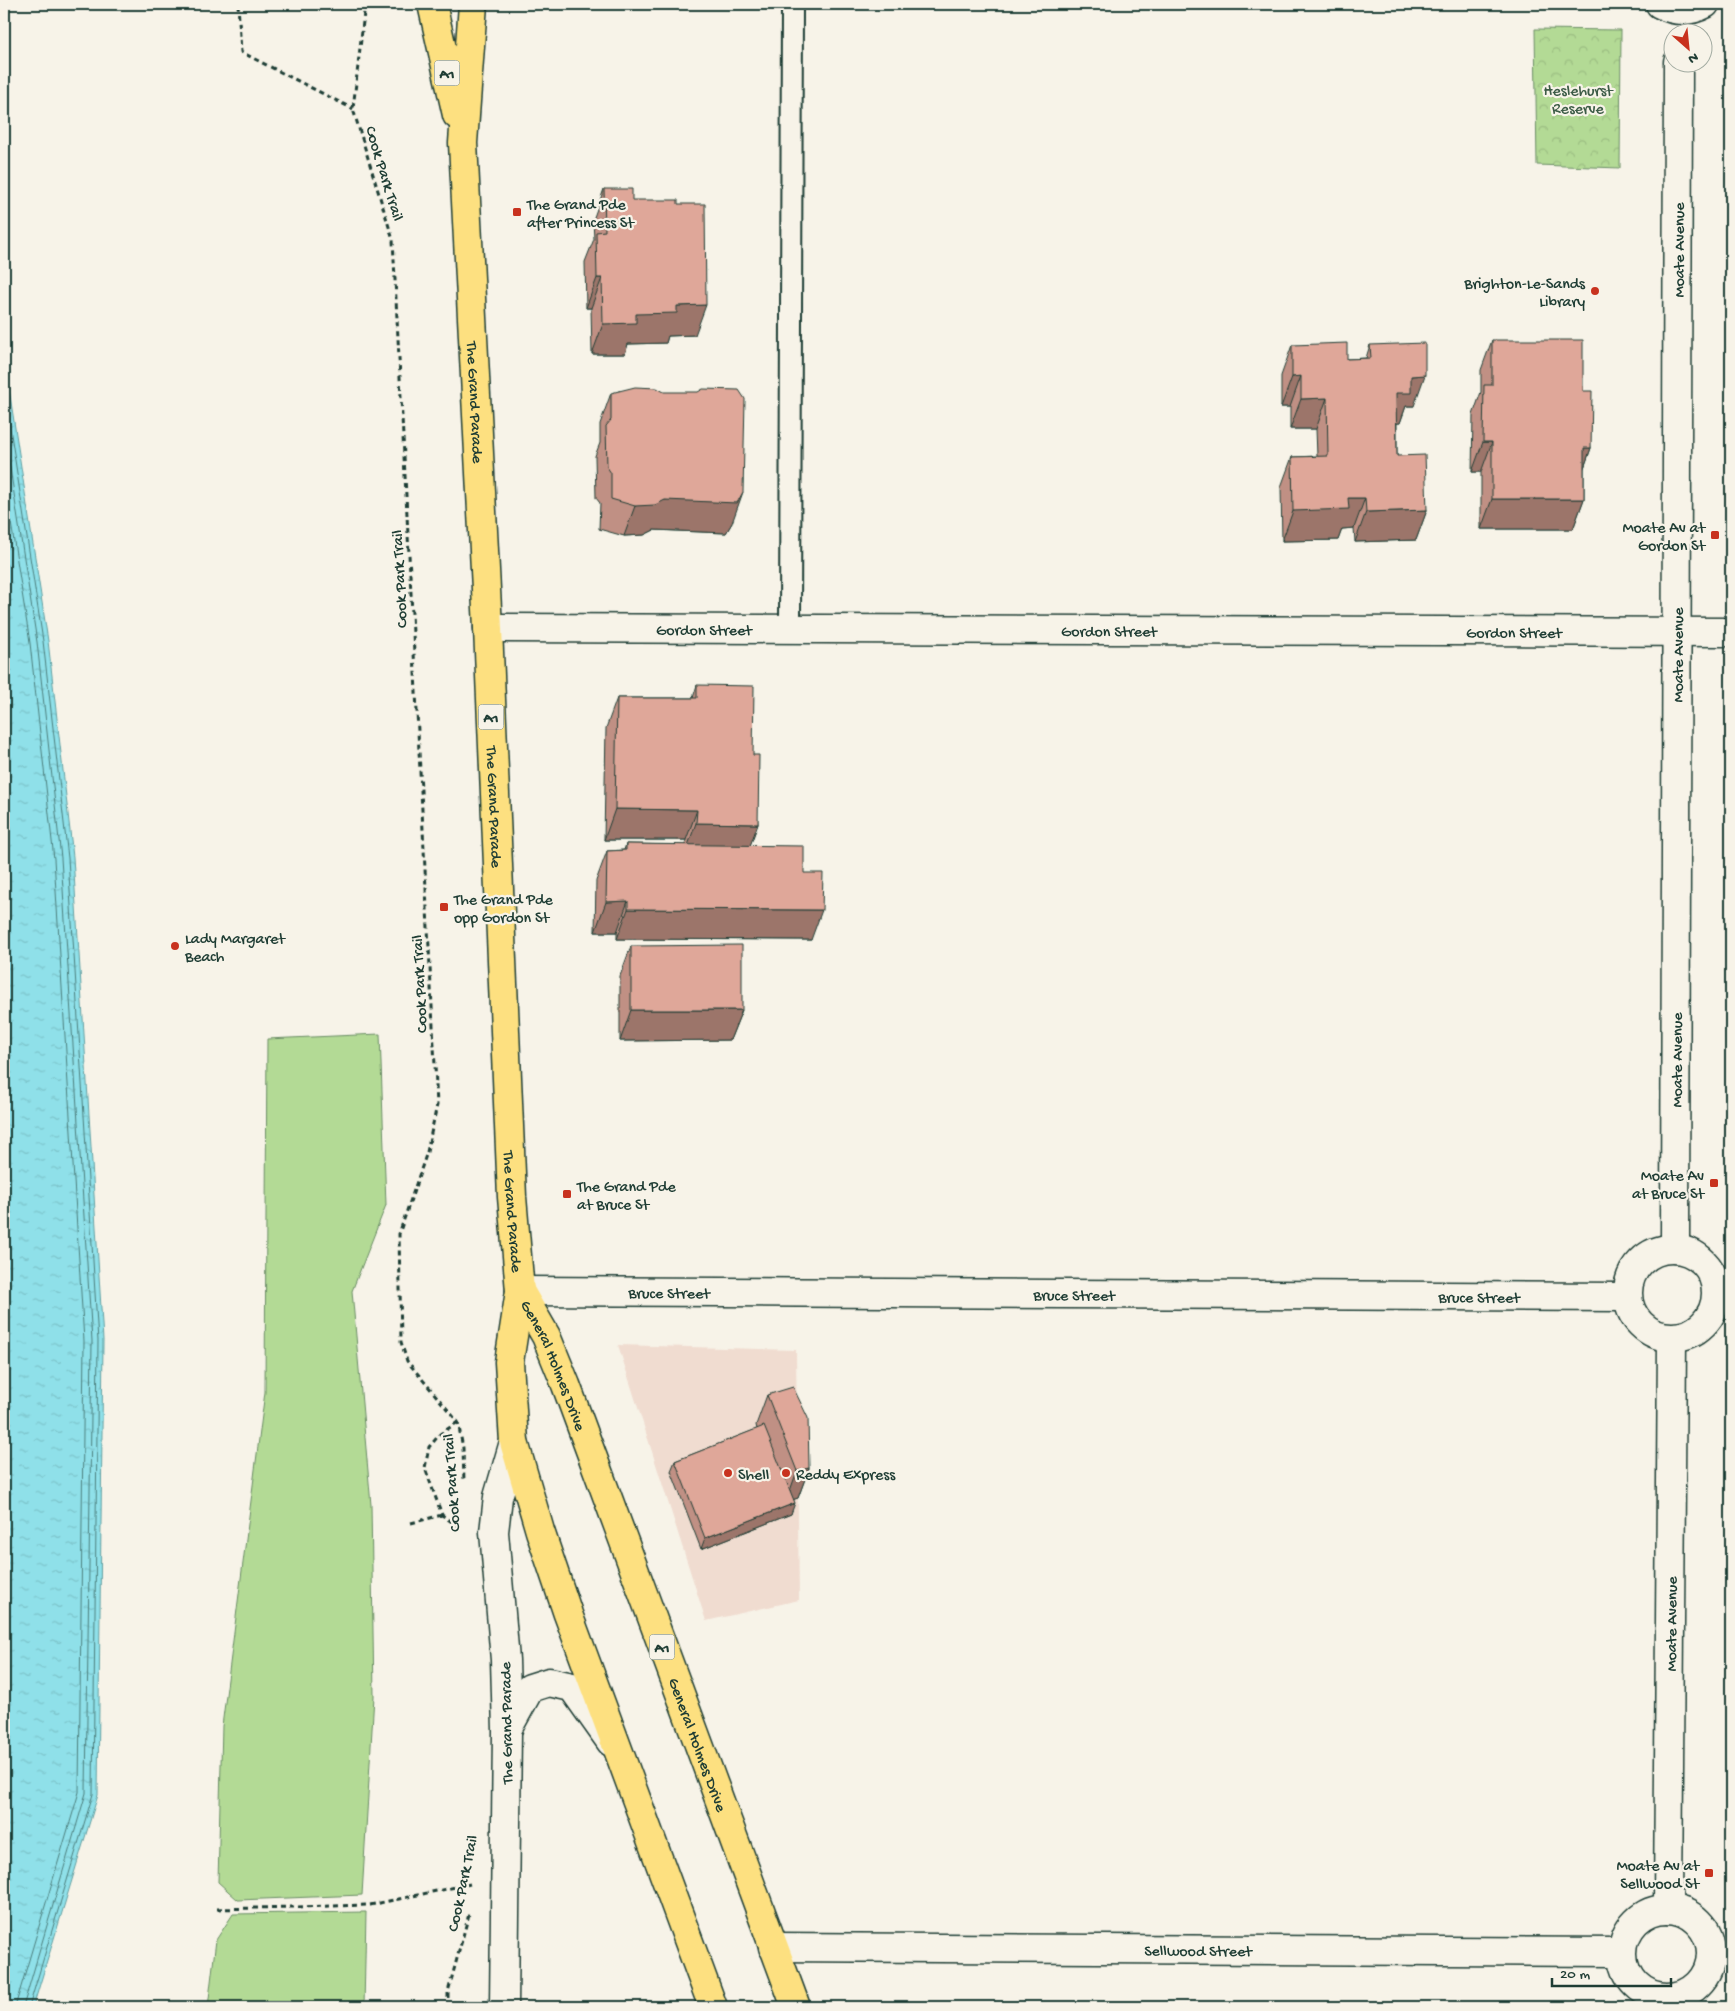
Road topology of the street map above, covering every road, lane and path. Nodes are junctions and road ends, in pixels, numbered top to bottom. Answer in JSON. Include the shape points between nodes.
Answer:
{"nodes":[{"id":1,"x":238,"y":4,"type":"edge"},
{"id":2,"x":365,"y":4,"type":"edge"},
{"id":3,"x":432,"y":4,"type":"edge"},
{"id":4,"x":473,"y":4,"type":"edge"},
{"id":5,"x":792,"y":4,"type":"edge"},
{"id":6,"x":1705,"y":4,"type":"edge"},
{"id":7,"x":1672,"y":16,"type":"edge"},
{"id":8,"x":1678,"y":72,"type":"edge"},
{"id":9,"x":354,"y":109,"type":"junction"},
{"id":10,"x":463,"y":143,"type":"junction"},
{"id":11,"x":488,"y":628,"type":"junction"},
{"id":12,"x":790,"y":629,"type":"junction"},
{"id":13,"x":1677,"y":631,"type":"junction"},
{"id":14,"x":1731,"y":632,"type":"edge"},
{"id":15,"x":1675,"y":1249,"type":"junction"},
{"id":16,"x":520,"y":1291,"type":"junction"},
{"id":17,"x":1724,"y":1291,"type":"edge"},
{"id":18,"x":1628,"y":1297,"type":"junction"},
{"id":19,"x":1672,"y":1338,"type":"junction"},
{"id":20,"x":458,"y":1422,"type":"junction"},
{"id":21,"x":514,"y":1442,"type":"junction"},
{"id":22,"x":464,"y":1485,"type":"dead end"},
{"id":23,"x":442,"y":1515,"type":"junction"},
{"id":24,"x":411,"y":1523,"type":"dead end"},
{"id":25,"x":466,"y":1532,"type":"dead end"},
{"id":26,"x":507,"y":1731,"type":"junction"},
{"id":27,"x":623,"y":1760,"type":"junction"},
{"id":28,"x":505,"y":1882,"type":"junction"},
{"id":29,"x":217,"y":1909,"type":"dead end"},
{"id":30,"x":1668,"y":1909,"type":"junction"},
{"id":31,"x":470,"y":1910,"type":"dead end"},
{"id":32,"x":773,"y":1947,"type":"junction"},
{"id":33,"x":1622,"y":1952,"type":"junction"},
{"id":34,"x":1721,"y":1952,"type":"edge"},
{"id":35,"x":1667,"y":2002,"type":"edge"},
{"id":36,"x":448,"y":2007,"type":"edge"},
{"id":37,"x":504,"y":2007,"type":"edge"},
{"id":38,"x":713,"y":2007,"type":"edge"},
{"id":39,"x":796,"y":2007,"type":"edge"}],
"edges":[{"from":1,"to":9,"type":"path","name":"Cook Park Trail","via":[[241,52]]},
{"from":2,"to":9,"type":"path"},
{"from":3,"to":10,"type":"highway","name":"The Grand Parade","number":"A1"},
{"from":4,"to":10,"type":"highway","name":"The Grand Parade","number":"A1"},
{"from":5,"to":12,"type":"lane"},
{"from":6,"to":7,"type":"street"},
{"from":8,"to":13,"type":"street","name":"Moate Avenue"},
{"from":9,"to":20,"type":"path","name":"Cook Park Trail","via":[[393,240],[437,1105],[427,1152],[399,1234],[401,1342],[407,1362]]},
{"from":10,"to":11,"type":"highway","name":"The Grand Parade","number":"A1"},
{"from":11,"to":12,"type":"street","name":"Gordon Street"},
{"from":11,"to":16,"type":"highway","name":"The Grand Parade","number":"A1","via":[[512,1197]]},
{"from":12,"to":13,"type":"street","name":"Gordon Street"},
{"from":13,"to":14,"type":"street","name":"Gordon Street"},
{"from":13,"to":15,"type":"street","name":"Moate Avenue"},
{"from":15,"to":17,"type":"street","via":[[1699,1258]]},
{"from":15,"to":18,"type":"street","via":[[1646,1257],[1635,1268],[1629,1282]]},
{"from":16,"to":18,"type":"street","name":"Bruce Street"},
{"from":16,"to":21,"type":"highway","name":"General Holmes Drive","number":"A1","via":[[509,1362]]},
{"from":16,"to":32,"type":"highway","name":"General Holmes Drive","number":"A1","via":[[546,1336],[566,1386]]},
{"from":17,"to":19,"type":"street","via":[[1699,1329]]},
{"from":18,"to":19,"type":"street","via":[[1637,1321],[1659,1336]]},
{"from":19,"to":30,"type":"street","name":"Moate Avenue"},
{"from":20,"to":22,"type":"path","name":"Cook Park Trail","via":[[463,1448]]},
{"from":20,"to":23,"type":"path","via":[[440,1434],[429,1447],[425,1468]]},
{"from":21,"to":26,"type":"street","name":"The Grand Parade","via":[[498,1497],[494,1532],[505,1660]]},
{"from":21,"to":27,"type":"highway","name":"General Holmes Drive","number":"A1","via":[[568,1614]]},
{"from":23,"to":24,"type":"path"},
{"from":23,"to":25,"type":"path"},
{"from":26,"to":27,"type":"street","via":[[530,1688],[549,1682],[572,1687]]},
{"from":26,"to":28,"type":"street","name":"The Grand Parade"},
{"from":27,"to":38,"type":"highway","name":"General Holmes Drive","number":"A1"},
{"from":28,"to":29,"type":"path","via":[[477,1882],[370,1905]]},
{"from":28,"to":37,"type":"street","name":"The Grand Parade"},
{"from":30,"to":33,"type":"street","via":[[1654,1911],[1632,1926]]},
{"from":30,"to":34,"type":"street","via":[[1693,1917]]},
{"from":31,"to":36,"type":"path","name":"Cook Park Trail","via":[[448,1992]]},
{"from":32,"to":33,"type":"street","name":"Sellwood Street"},
{"from":32,"to":39,"type":"highway","name":"General Holmes Drive","number":"A1"},
{"from":33,"to":35,"type":"street","via":[[1624,1964],[1635,1984],[1644,1992]]},
{"from":34,"to":35,"type":"street","via":[[1694,1989]]}]}
